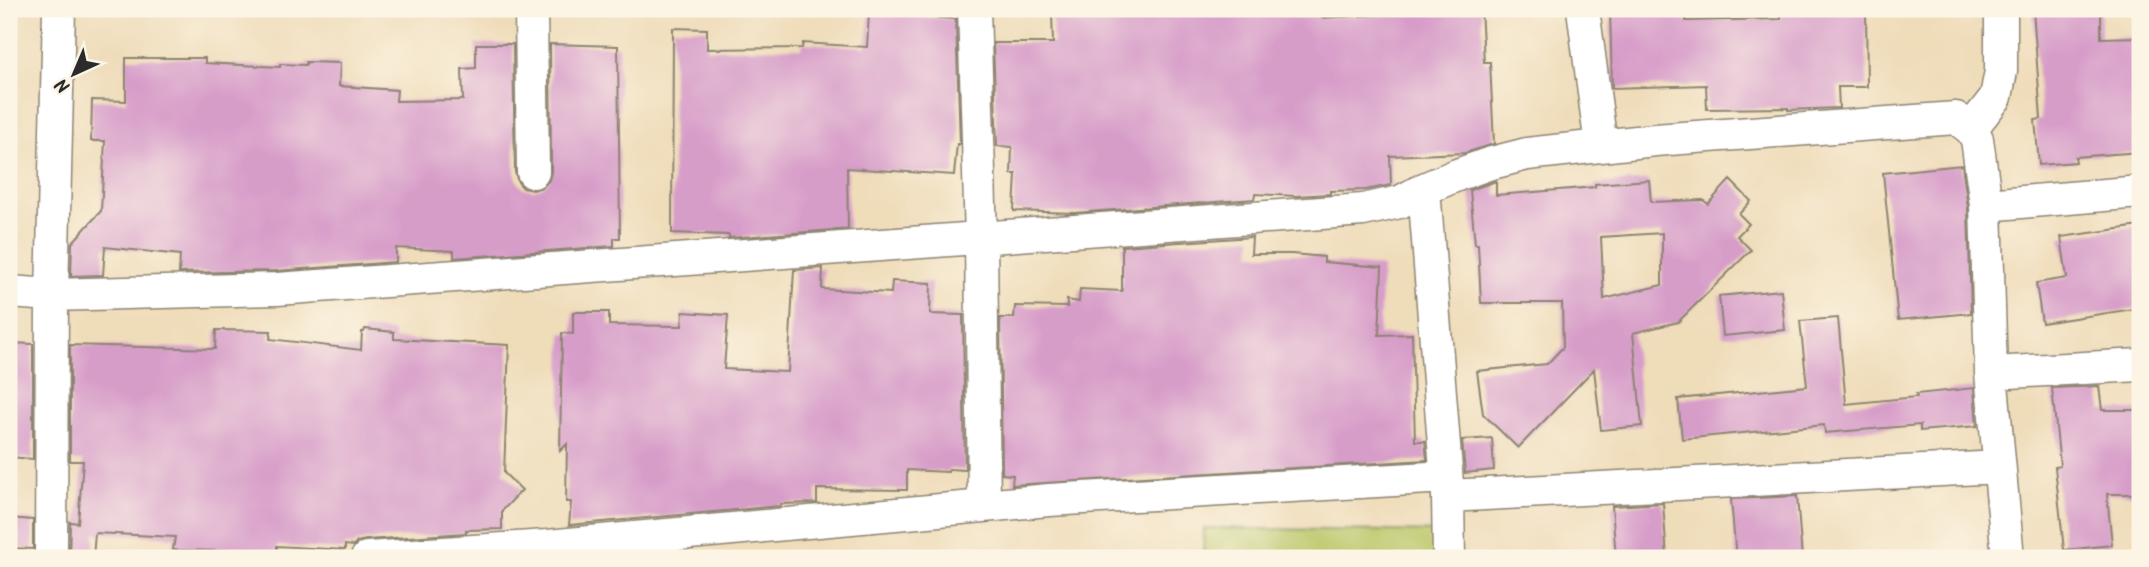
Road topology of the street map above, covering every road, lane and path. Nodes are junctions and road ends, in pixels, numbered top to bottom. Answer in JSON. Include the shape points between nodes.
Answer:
{"nodes":[{"id":1,"x":59,"y":9,"type":"edge"},
{"id":2,"x":531,"y":9,"type":"edge"},
{"id":3,"x":974,"y":9,"type":"edge"},
{"id":4,"x":1583,"y":9,"type":"edge"},
{"id":5,"x":2001,"y":9,"type":"edge"},
{"id":6,"x":1971,"y":130,"type":"junction"},
{"id":7,"x":1601,"y":146,"type":"junction"},
{"id":8,"x":533,"y":172,"type":"dead end"},
{"id":9,"x":1423,"y":189,"type":"junction"},
{"id":10,"x":2140,"y":192,"type":"edge"},
{"id":11,"x":1986,"y":205,"type":"junction"},
{"id":12,"x":981,"y":238,"type":"junction"},
{"id":13,"x":9,"y":292,"type":"edge"},
{"id":14,"x":52,"y":295,"type":"junction"},
{"id":15,"x":2140,"y":365,"type":"edge"},
{"id":16,"x":1991,"y":373,"type":"junction"},
{"id":17,"x":1999,"y":467,"type":"junction"},
{"id":18,"x":1447,"y":487,"type":"junction"},
{"id":19,"x":984,"y":506,"type":"junction"},
{"id":20,"x":51,"y":558,"type":"edge"},
{"id":21,"x":367,"y":558,"type":"edge"},
{"id":22,"x":1449,"y":558,"type":"edge"},
{"id":23,"x":2008,"y":558,"type":"edge"}],
"edges":[{"from":1,"to":14,"type":"street"},
{"from":2,"to":8,"type":"street"},
{"from":3,"to":12,"type":"street"},
{"from":4,"to":7,"type":"street"},
{"from":5,"to":6,"type":"street","via":[[2001,71],[1996,97]]},
{"from":6,"to":7,"type":"street","via":[[1956,118],[1933,118]]},
{"from":6,"to":11,"type":"street","via":[[1977,139]]},
{"from":7,"to":9,"type":"street","via":[[1527,154]]},
{"from":9,"to":12,"type":"street","via":[[1400,202],[1363,210]]},
{"from":9,"to":18,"type":"street"},
{"from":10,"to":11,"type":"street"},
{"from":11,"to":16,"type":"street"},
{"from":12,"to":14,"type":"street","via":[[277,289]]},
{"from":12,"to":19,"type":"street"},
{"from":13,"to":14,"type":"street"},
{"from":14,"to":20,"type":"street"},
{"from":15,"to":16,"type":"street"},
{"from":16,"to":17,"type":"street"},
{"from":17,"to":18,"type":"street"},
{"from":17,"to":23,"type":"street"},
{"from":18,"to":19,"type":"street","via":[[1076,498]]},
{"from":18,"to":22,"type":"street"},
{"from":19,"to":21,"type":"street"}]}
